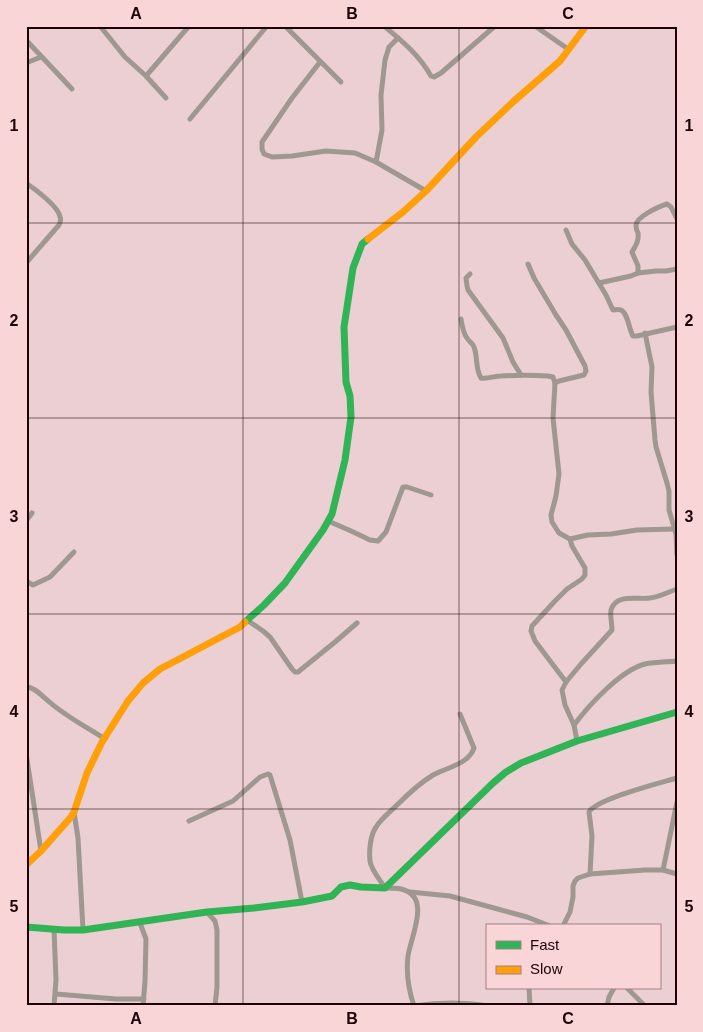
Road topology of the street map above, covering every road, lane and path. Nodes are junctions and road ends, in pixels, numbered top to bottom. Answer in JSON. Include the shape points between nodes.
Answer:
{"nodes":[{"id":1,"x":100,"y":26,"type":"edge"},
{"id":2,"x":267,"y":26,"type":"edge"},
{"id":3,"x":285,"y":26,"type":"edge"},
{"id":4,"x":384,"y":26,"type":"edge"},
{"id":5,"x":495,"y":26,"type":"edge"},
{"id":6,"x":536,"y":26,"type":"edge"},
{"id":7,"x":586,"y":26,"type":"edge"},
{"id":8,"x":188,"y":27,"type":"edge"},
{"id":9,"x":398,"y":38,"type":"junction"},
{"id":10,"x":26,"y":40,"type":"edge"},
{"id":11,"x":568,"y":48,"type":"junction"},
{"id":12,"x":41,"y":57,"type":"junction"},
{"id":13,"x":320,"y":62,"type":"junction"},
{"id":14,"x":26,"y":63,"type":"edge"},
{"id":15,"x":146,"y":76,"type":"junction"},
{"id":16,"x":341,"y":82,"type":"dead end"},
{"id":17,"x":72,"y":89,"type":"dead end"},
{"id":18,"x":166,"y":98,"type":"dead end"},
{"id":19,"x":190,"y":119,"type":"dead end"},
{"id":20,"x":376,"y":162,"type":"junction"},
{"id":21,"x":26,"y":183,"type":"edge"},
{"id":22,"x":426,"y":191,"type":"junction"},
{"id":23,"x":677,"y":219,"type":"edge"},
{"id":24,"x":566,"y":230,"type":"dead end"},
{"id":25,"x":26,"y":263,"type":"edge"},
{"id":26,"x":528,"y":264,"type":"dead end"},
{"id":27,"x":677,"y":269,"type":"edge"},
{"id":28,"x":638,"y":273,"type":"junction"},
{"id":29,"x":470,"y":274,"type":"dead end"},
{"id":30,"x":598,"y":283,"type":"junction"},
{"id":31,"x":461,"y":319,"type":"dead end"},
{"id":32,"x":677,"y":327,"type":"edge"},
{"id":33,"x":645,"y":333,"type":"junction"},
{"id":34,"x":521,"y":375,"type":"junction"},
{"id":35,"x":555,"y":383,"type":"junction"},
{"id":36,"x":431,"y":494,"type":"dead end"},
{"id":37,"x":32,"y":513,"type":"dead end"},
{"id":38,"x":328,"y":521,"type":"junction"},
{"id":39,"x":26,"y":522,"type":"edge"},
{"id":40,"x":674,"y":528,"type":"junction"},
{"id":41,"x":570,"y":538,"type":"junction"},
{"id":42,"x":74,"y":552,"type":"dead end"},
{"id":43,"x":677,"y":555,"type":"edge"},
{"id":44,"x":26,"y":581,"type":"edge"},
{"id":45,"x":677,"y":589,"type":"edge"},
{"id":46,"x":247,"y":620,"type":"junction"},
{"id":47,"x":357,"y":623,"type":"dead end"},
{"id":48,"x":677,"y":661,"type":"edge"},
{"id":49,"x":566,"y":682,"type":"junction"},
{"id":50,"x":26,"y":688,"type":"edge"},
{"id":51,"x":677,"y":712,"type":"edge"},
{"id":52,"x":460,"y":714,"type":"dead end"},
{"id":53,"x":574,"y":724,"type":"junction"},
{"id":54,"x":105,"y":739,"type":"junction"},
{"id":55,"x":577,"y":741,"type":"junction"},
{"id":56,"x":26,"y":753,"type":"edge"},
{"id":57,"x":677,"y":778,"type":"edge"},
{"id":58,"x":677,"y":802,"type":"edge"},
{"id":59,"x":74,"y":812,"type":"junction"},
{"id":60,"x":189,"y":821,"type":"dead end"},
{"id":61,"x":40,"y":851,"type":"junction"},
{"id":62,"x":26,"y":865,"type":"edge"},
{"id":63,"x":663,"y":870,"type":"junction"},
{"id":64,"x":590,"y":874,"type":"junction"},
{"id":65,"x":677,"y":874,"type":"edge"},
{"id":66,"x":385,"y":888,"type":"junction"},
{"id":67,"x":410,"y":892,"type":"junction"},
{"id":68,"x":302,"y":902,"type":"junction"},
{"id":69,"x":207,"y":912,"type":"junction"},
{"id":70,"x":140,"y":922,"type":"junction"},
{"id":71,"x":545,"y":924,"type":"edge"},
{"id":72,"x":564,"y":924,"type":"edge"},
{"id":73,"x":26,"y":927,"type":"edge"},
{"id":74,"x":54,"y":929,"type":"junction"},
{"id":75,"x":82,"y":930,"type":"junction"},
{"id":76,"x":529,"y":990,"type":"edge"},
{"id":77,"x":613,"y":990,"type":"edge"},
{"id":78,"x":629,"y":990,"type":"edge"},
{"id":79,"x":56,"y":994,"type":"junction"},
{"id":80,"x":144,"y":999,"type":"junction"},
{"id":81,"x":480,"y":1005,"type":"edge"},
{"id":82,"x":54,"y":1006,"type":"edge"},
{"id":83,"x":143,"y":1006,"type":"edge"},
{"id":84,"x":215,"y":1006,"type":"edge"},
{"id":85,"x":489,"y":1006,"type":"edge"},
{"id":86,"x":530,"y":1006,"type":"edge"},
{"id":87,"x":607,"y":1006,"type":"edge"},
{"id":88,"x":645,"y":1006,"type":"edge"}],
"edges":[{"from":1,"to":15,"type":"street","via":[[124,58]]},
{"from":2,"to":19,"type":"street"},
{"from":3,"to":13,"type":"street"},
{"from":4,"to":9,"type":"street"},
{"from":5,"to":9,"type":"street","via":[[434,77]]},
{"from":6,"to":11,"type":"street"},
{"from":7,"to":11,"type":"street"},
{"from":8,"to":15,"type":"street"},
{"from":9,"to":20,"type":"street","via":[[389,47],[384,60],[382,130]]},
{"from":10,"to":12,"type":"street"},
{"from":11,"to":22,"type":"street","via":[[560,61],[476,137]]},
{"from":12,"to":14,"type":"street"},
{"from":12,"to":17,"type":"street"},
{"from":13,"to":16,"type":"street"},
{"from":13,"to":20,"type":"street","via":[[262,142],[264,154],[277,158],[316,152],[347,152]]},
{"from":15,"to":18,"type":"street"},
{"from":20,"to":22,"type":"street"},
{"from":21,"to":25,"type":"street","via":[[53,205],[61,219]]},
{"from":22,"to":38,"type":"street","via":[[362,244],[353,268],[344,327],[351,417],[345,460]]},
{"from":23,"to":28,"type":"street","via":[[667,204],[636,222],[638,238],[632,252]]},
{"from":24,"to":30,"type":"street"},
{"from":26,"to":35,"type":"street","via":[[585,366],[584,375]]},
{"from":27,"to":28,"type":"street"},
{"from":28,"to":30,"type":"street"},
{"from":29,"to":34,"type":"street","via":[[466,278],[468,290],[502,338]]},
{"from":30,"to":33,"type":"street","via":[[613,310],[623,311],[631,335]]},
{"from":31,"to":34,"type":"street","via":[[465,336],[474,347],[481,378]]},
{"from":32,"to":33,"type":"street"},
{"from":33,"to":40,"type":"street","via":[[652,367],[656,448],[669,491],[669,510]]},
{"from":34,"to":35,"type":"street","via":[[553,377]]},
{"from":35,"to":41,"type":"street","via":[[553,418],[559,474],[551,515],[559,533]]},
{"from":36,"to":38,"type":"street","via":[[404,488],[386,532],[378,542]]},
{"from":37,"to":39,"type":"street"},
{"from":38,"to":46,"type":"street","via":[[285,583]]},
{"from":40,"to":41,"type":"street"},
{"from":40,"to":43,"type":"street"},
{"from":41,"to":49,"type":"street","via":[[585,568],[585,575],[555,601],[532,626],[531,632]]},
{"from":42,"to":44,"type":"street","via":[[50,577],[33,585]]},
{"from":45,"to":49,"type":"street","via":[[651,598],[617,602],[612,610],[612,630]]},
{"from":46,"to":47,"type":"street","via":[[270,637],[295,672]]},
{"from":46,"to":54,"type":"street","via":[[240,627],[160,669],[128,701]]},
{"from":48,"to":53,"type":"street","via":[[645,664],[632,670],[588,707]]},
{"from":49,"to":53,"type":"street","via":[[562,690]]},
{"from":50,"to":54,"type":"street","via":[[30,687]]},
{"from":51,"to":55,"type":"street"},
{"from":52,"to":66,"type":"street","via":[[474,748],[472,754],[417,786],[384,817],[372,835],[370,861]]},
{"from":53,"to":55,"type":"street"},
{"from":54,"to":59,"type":"street","via":[[87,773]]},
{"from":55,"to":66,"type":"street","via":[[527,760],[506,772]]},
{"from":56,"to":61,"type":"street"},
{"from":57,"to":64,"type":"street","via":[[640,788],[590,809]]},
{"from":58,"to":63,"type":"street"},
{"from":59,"to":61,"type":"street"},
{"from":59,"to":75,"type":"street"},
{"from":60,"to":68,"type":"street","via":[[233,801],[260,777],[270,775],[290,840]]},
{"from":61,"to":62,"type":"street"},
{"from":63,"to":64,"type":"street"},
{"from":63,"to":65,"type":"street"},
{"from":64,"to":72,"type":"street","via":[[575,881],[570,912]]},
{"from":66,"to":67,"type":"street"},
{"from":66,"to":68,"type":"street","via":[[350,885],[341,887],[332,896]]},
{"from":67,"to":71,"type":"street","via":[[450,896]]},
{"from":67,"to":81,"type":"street","via":[[418,904],[408,957],[414,1006]]},
{"from":68,"to":69,"type":"street"},
{"from":69,"to":70,"type":"street"},
{"from":69,"to":84,"type":"street","via":[[215,921],[217,930]]},
{"from":70,"to":75,"type":"street"},
{"from":70,"to":80,"type":"street","via":[[146,938]]},
{"from":73,"to":74,"type":"street"},
{"from":74,"to":75,"type":"street"},
{"from":74,"to":79,"type":"street"},
{"from":76,"to":86,"type":"street"},
{"from":77,"to":87,"type":"street"},
{"from":78,"to":88,"type":"street"},
{"from":79,"to":80,"type":"street"},
{"from":79,"to":82,"type":"street"},
{"from":80,"to":83,"type":"street"},
{"from":81,"to":85,"type":"street"}]}
